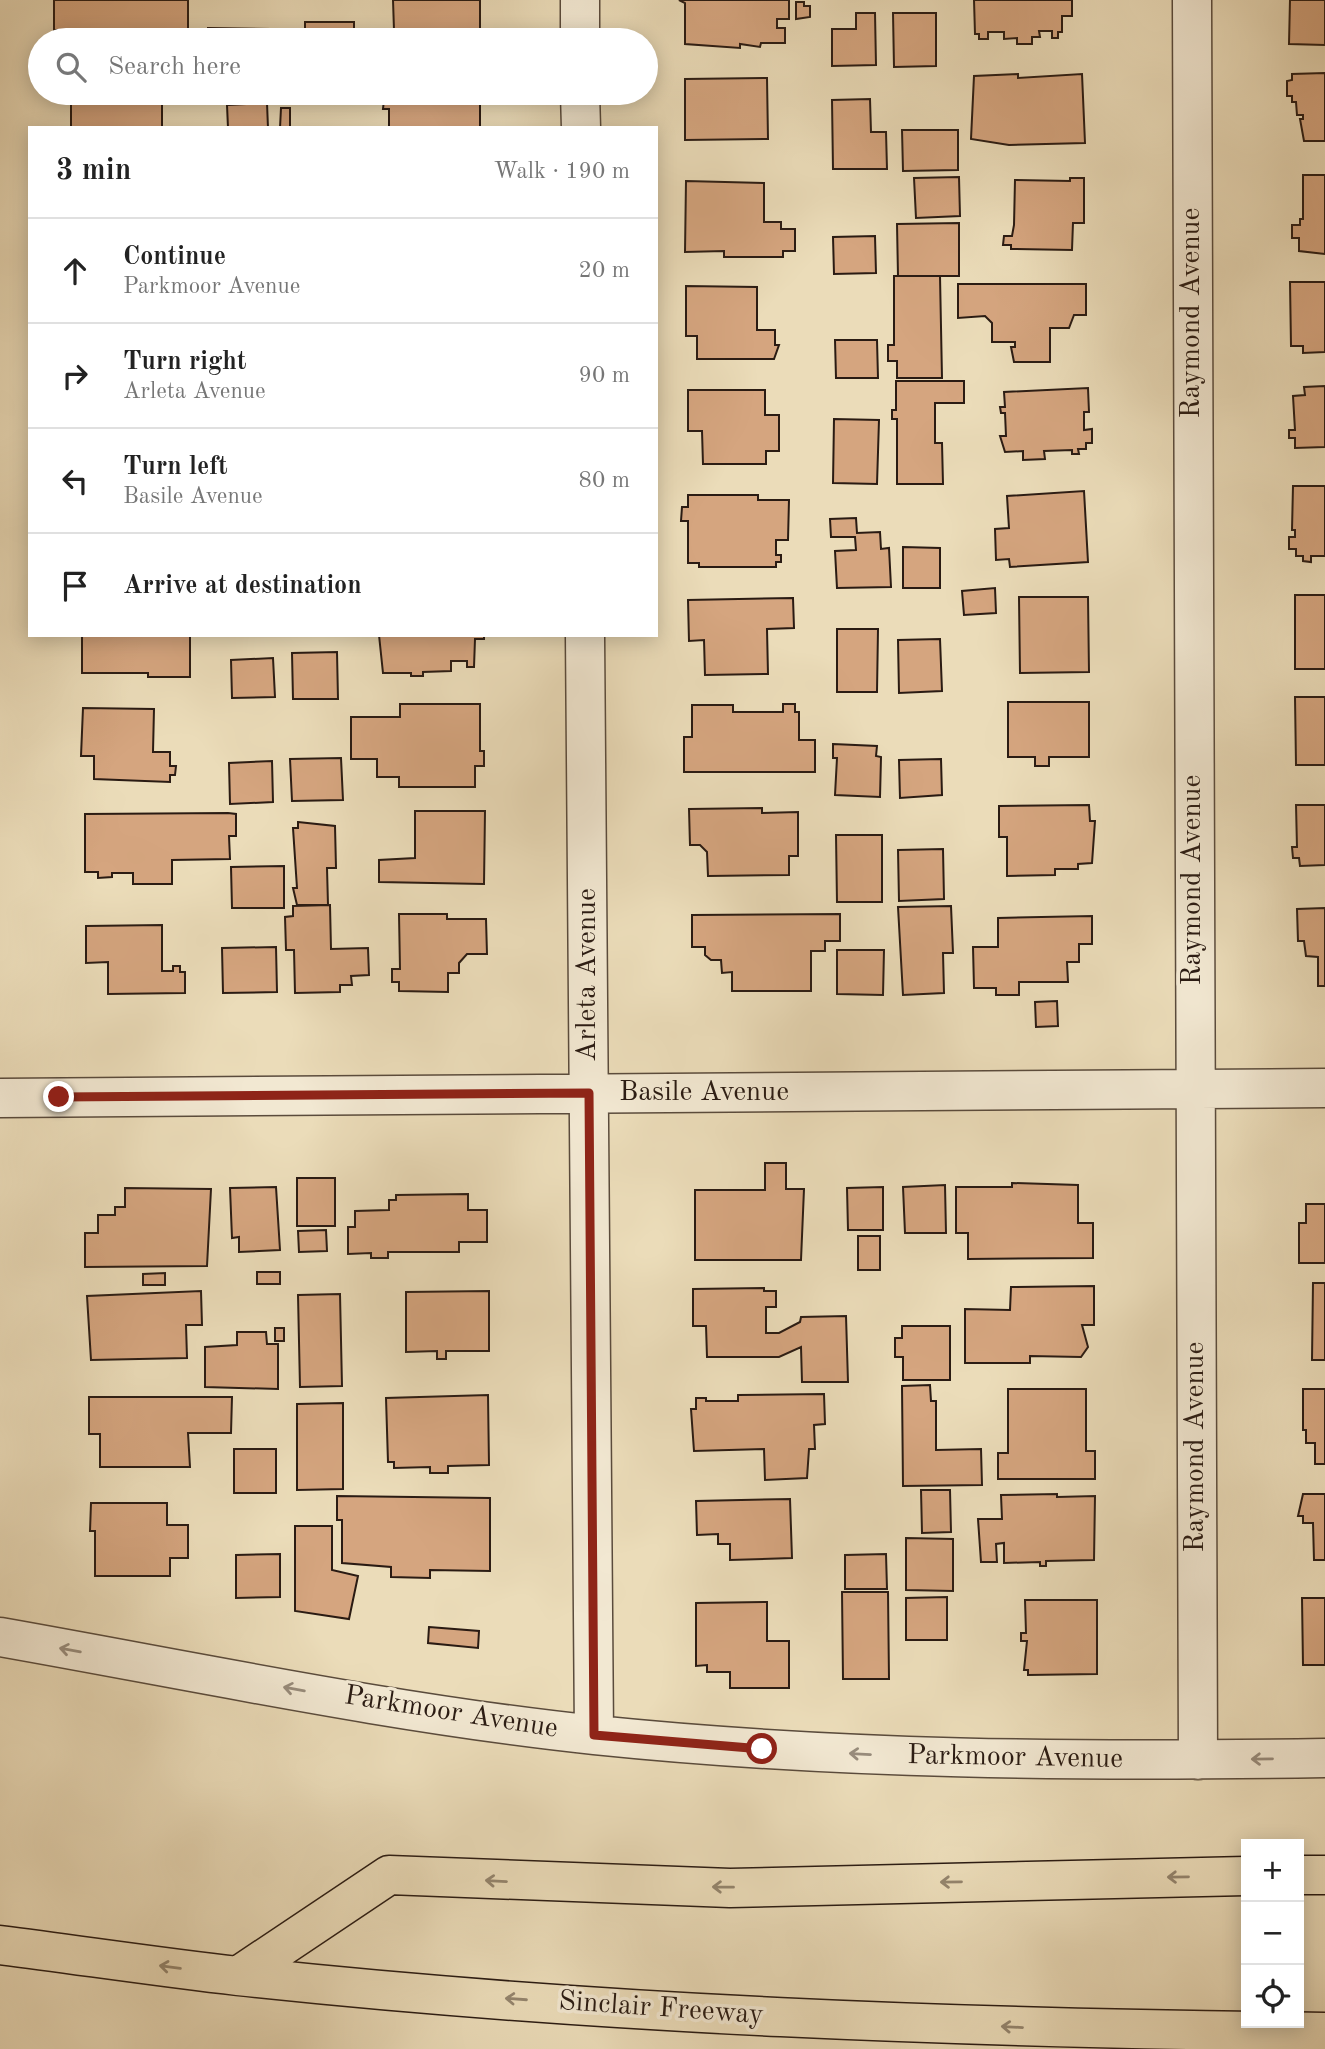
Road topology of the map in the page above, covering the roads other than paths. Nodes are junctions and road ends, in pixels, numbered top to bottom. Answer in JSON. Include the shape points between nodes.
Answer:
{"nodes":[{"id":1,"x":580,"y":0,"type":"edge"},
{"id":2,"x":1192,"y":0,"type":"edge"},
{"id":3,"x":580,"y":28,"type":"edge"},
{"id":4,"x":580,"y":105,"type":"edge"},
{"id":5,"x":581,"y":126,"type":"edge"},
{"id":6,"x":585,"y":637,"type":"edge"},
{"id":7,"x":1325,"y":1088,"type":"edge"},
{"id":8,"x":1194,"y":1089,"type":"junction"},
{"id":9,"x":589,"y":1093,"type":"junction"},
{"id":10,"x":0,"y":1098,"type":"edge"},
{"id":11,"x":0,"y":1637,"type":"edge"},
{"id":12,"x":594,"y":1735,"type":"junction"},
{"id":13,"x":1325,"y":1758,"type":"edge"},
{"id":14,"x":1198,"y":1760,"type":"junction"},
{"id":15,"x":1241,"y":1875,"type":"edge"},
{"id":16,"x":1304,"y":1875,"type":"edge"},
{"id":17,"x":1325,"y":1875,"type":"edge"},
{"id":18,"x":0,"y":1945,"type":"edge"},
{"id":19,"x":238,"y":1976,"type":"junction"},
{"id":20,"x":1325,"y":2032,"type":"edge"}],
"edges":[{"from":1,"to":3,"type":"street"},
{"from":2,"to":8,"type":"street","name":"Raymond Avenue"},
{"from":4,"to":5,"type":"street"},
{"from":6,"to":9,"type":"street","name":"Arleta Avenue"},
{"from":7,"to":8,"type":"street","name":"Basile Avenue"},
{"from":8,"to":9,"type":"street","name":"Basile Avenue"},
{"from":8,"to":14,"type":"street","name":"Raymond Avenue"},
{"from":9,"to":10,"type":"street","name":"Basile Avenue"},
{"from":9,"to":12,"type":"street","name":"Arleta Avenue"},
{"from":12,"to":11,"type":"street","name":"Parkmoor Avenue","one_way":true,"via":[[421,1711]]},
{"from":14,"to":12,"type":"street","name":"Parkmoor Avenue","one_way":true,"via":[[992,1760]]},
{"from":13,"to":14,"type":"street","name":"Parkmoor Avenue","one_way":true},
{"from":15,"to":19,"type":"highway","one_way":true,"via":[[730,1888],[390,1875]]},
{"from":16,"to":17,"type":"highway"},
{"from":19,"to":18,"type":"highway","name":"Sinclair Freeway","one_way":true},
{"from":20,"to":19,"type":"highway","name":"Sinclair Freeway","one_way":true,"via":[[1080,2030],[766,2015]]}]}
